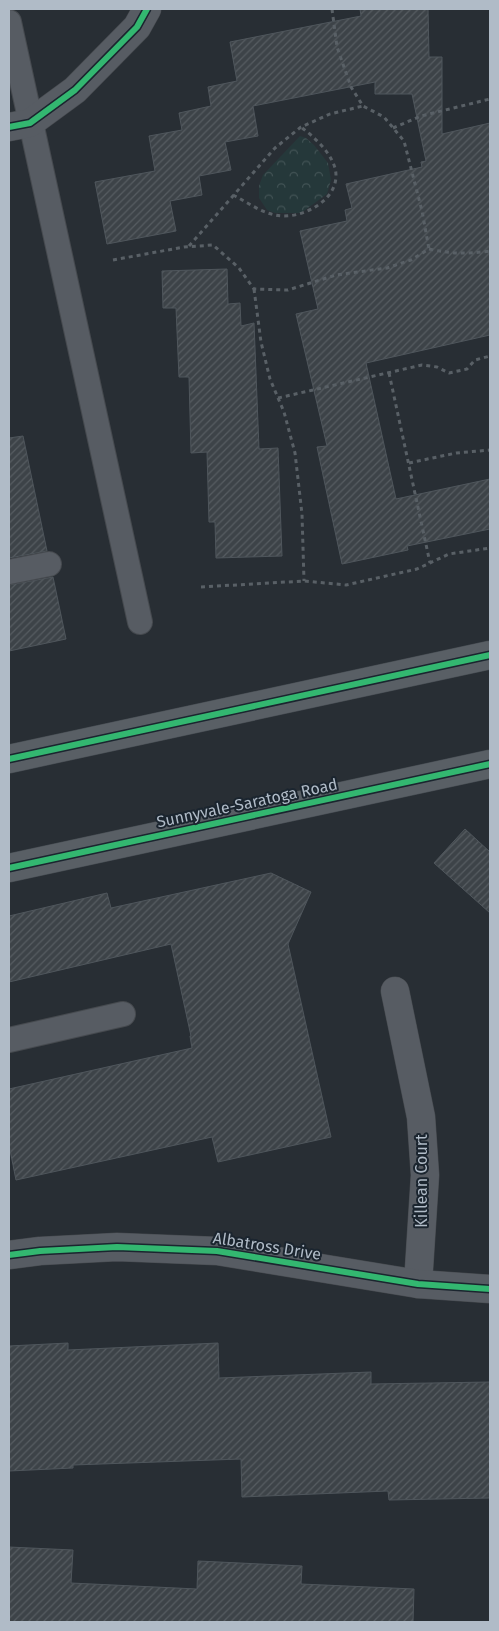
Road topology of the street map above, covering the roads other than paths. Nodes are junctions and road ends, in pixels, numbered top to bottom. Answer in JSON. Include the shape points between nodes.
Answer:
{"nodes":[{"id":1,"x":147,"y":9,"type":"edge"},
{"id":2,"x":9,"y":22,"type":"edge"},
{"id":3,"x":20,"y":125,"type":"edge"},
{"id":4,"x":49,"y":564,"type":"dead end"},
{"id":5,"x":9,"y":572,"type":"edge"},
{"id":6,"x":140,"y":622,"type":"dead end"},
{"id":7,"x":490,"y":655,"type":"edge"},
{"id":8,"x":9,"y":759,"type":"edge"},
{"id":9,"x":490,"y":764,"type":"edge"},
{"id":10,"x":9,"y":868,"type":"edge"},
{"id":11,"x":395,"y":991,"type":"dead end"},
{"id":12,"x":123,"y":1014,"type":"dead end"},
{"id":13,"x":9,"y":1040,"type":"edge"},
{"id":14,"x":9,"y":1255,"type":"edge"},
{"id":15,"x":418,"y":1284,"type":"junction"},
{"id":16,"x":490,"y":1288,"type":"edge"}],
"edges":[{"from":1,"to":3,"type":"street","via":[[137,27],[75,90]]},
{"from":2,"to":3,"type":"lane"},
{"from":3,"to":6,"type":"lane"},
{"from":4,"to":5,"type":"lane"},
{"from":7,"to":8,"type":"main road"},
{"from":9,"to":10,"type":"main road","name":"Sunnyvale-Saratoga Road"},
{"from":11,"to":15,"type":"street","name":"Killean Court","via":[[421,1117],[425,1175]]},
{"from":12,"to":13,"type":"lane"},
{"from":14,"to":15,"type":"street","name":"Albatross Drive","via":[[40,1250],[117,1247],[217,1251]]},
{"from":15,"to":16,"type":"street","name":"Albatross Drive"}]}
